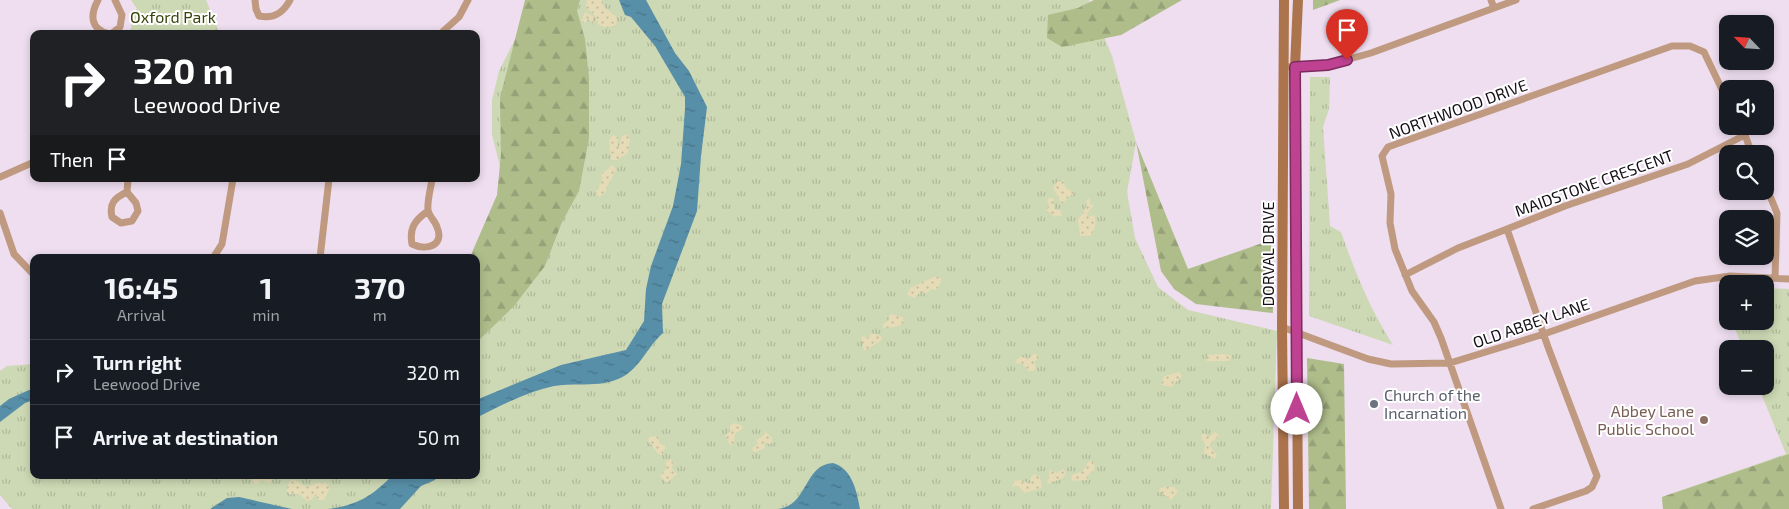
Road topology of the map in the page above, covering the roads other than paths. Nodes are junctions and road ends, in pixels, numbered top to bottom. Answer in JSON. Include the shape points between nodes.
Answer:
{"nodes":[{"id":1,"x":98,"y":0,"type":"edge"},
{"id":2,"x":115,"y":0,"type":"edge"},
{"id":3,"x":255,"y":0,"type":"edge"},
{"id":4,"x":290,"y":0,"type":"edge"},
{"id":5,"x":468,"y":0,"type":"edge"},
{"id":6,"x":1284,"y":0,"type":"edge"},
{"id":7,"x":1298,"y":0,"type":"edge"},
{"id":8,"x":1491,"y":0,"type":"edge"},
{"id":9,"x":1516,"y":0,"type":"edge"},
{"id":10,"x":1494,"y":8,"type":"junction"},
{"id":11,"x":99,"y":30,"type":"edge"},
{"id":12,"x":116,"y":30,"type":"edge"},
{"id":13,"x":444,"y":30,"type":"edge"},
{"id":14,"x":1283,"y":67,"type":"junction"},
{"id":15,"x":1295,"y":67,"type":"junction"},
{"id":16,"x":1719,"y":83,"type":"edge"},
{"id":17,"x":1745,"y":136,"type":"joint"},
{"id":18,"x":1748,"y":145,"type":"edge"},
{"id":19,"x":30,"y":164,"type":"edge"},
{"id":20,"x":0,"y":177,"type":"edge"},
{"id":21,"x":128,"y":182,"type":"edge"},
{"id":22,"x":232,"y":182,"type":"edge"},
{"id":23,"x":330,"y":182,"type":"edge"},
{"id":24,"x":432,"y":182,"type":"edge"},
{"id":25,"x":126,"y":192,"type":"junction"},
{"id":26,"x":1772,"y":200,"type":"edge"},
{"id":27,"x":428,"y":211,"type":"junction"},
{"id":28,"x":0,"y":213,"type":"edge"},
{"id":29,"x":1508,"y":229,"type":"junction"},
{"id":30,"x":216,"y":254,"type":"edge"},
{"id":31,"x":321,"y":254,"type":"edge"},
{"id":32,"x":30,"y":271,"type":"edge"},
{"id":33,"x":1405,"y":275,"type":"junction"},
{"id":34,"x":1775,"y":278,"type":"junction"},
{"id":35,"x":1789,"y":279,"type":"edge"},
{"id":36,"x":1282,"y":327,"type":"junction"},
{"id":37,"x":1296,"y":332,"type":"junction"},
{"id":38,"x":1544,"y":334,"type":"junction"},
{"id":39,"x":1450,"y":363,"type":"junction"},
{"id":40,"x":1284,"y":509,"type":"edge"},
{"id":41,"x":1298,"y":509,"type":"edge"},
{"id":42,"x":1501,"y":509,"type":"edge"},
{"id":43,"x":1533,"y":509,"type":"edge"}],
"edges":[{"from":1,"to":11,"type":"street","via":[[92,11],[92,22]]},
{"from":2,"to":12,"type":"street","via":[[122,15],[120,27]]},
{"from":3,"to":4,"type":"street","via":[[259,16],[270,18],[282,12]]},
{"from":5,"to":13,"type":"street","via":[[459,17]]},
{"from":6,"to":14,"type":"main road","name":"DORVAL DRIVE"},
{"from":7,"to":15,"type":"main road","name":"DORVAL DRIVE"},
{"from":8,"to":10,"type":"street"},
{"from":9,"to":10,"type":"street"},
{"from":10,"to":15,"type":"street","via":[[1371,53],[1328,65]]},
{"from":14,"to":15,"type":"street"},
{"from":14,"to":36,"type":"main road","name":"DORVAL DRIVE"},
{"from":15,"to":37,"type":"main road","name":"DORVAL DRIVE"},
{"from":16,"to":33,"type":"street","name":"NORTHWOOD DRIVE","via":[[1704,52],[1690,46],[1672,46],[1388,147],[1382,156],[1390,194],[1390,229]]},
{"from":17,"to":18,"type":"street"},
{"from":17,"to":29,"type":"street","name":"MAIDSTONE CRESCENT","via":[[1688,164]]},
{"from":19,"to":20,"type":"street"},
{"from":21,"to":25,"type":"street"},
{"from":22,"to":30,"type":"street","via":[[222,244]]},
{"from":23,"to":31,"type":"street"},
{"from":24,"to":27,"type":"street"},
{"from":25,"to":25,"type":"street","via":[[113,201],[110,209],[112,217],[121,223],[132,221],[138,211],[136,202]]},
{"from":26,"to":34,"type":"street","via":[[1777,213]]},
{"from":27,"to":27,"type":"street","via":[[412,226],[410,234],[412,244],[420,248],[435,244],[439,237],[438,228]]},
{"from":28,"to":32,"type":"street","via":[[14,254]]},
{"from":29,"to":33,"type":"street","via":[[1458,248]]},
{"from":29,"to":38,"type":"street","name":"MAIDSTONE CRESCENT"},
{"from":33,"to":39,"type":"street","name":"NORTHWOOD DRIVE","via":[[1434,322]]},
{"from":34,"to":35,"type":"street","name":"OLD ABBEY LANE"},
{"from":34,"to":38,"type":"street","name":"OLD ABBEY LANE","via":[[1730,276],[1695,281]]},
{"from":36,"to":37,"type":"street","name":"OLD ABBEY LANE"},
{"from":36,"to":40,"type":"main road","name":"DORVAL DRIVE"},
{"from":37,"to":39,"type":"street","name":"OLD ABBEY LANE","via":[[1368,359],[1391,364]]},
{"from":37,"to":41,"type":"main road","name":"DORVAL DRIVE"},
{"from":38,"to":39,"type":"street","name":"OLD ABBEY LANE"},
{"from":38,"to":43,"type":"street","name":"MAIDSTONE CRESCENT","via":[[1597,476],[1586,491]]},
{"from":39,"to":42,"type":"street","name":"NORTHWOOD DRIVE"}]}
